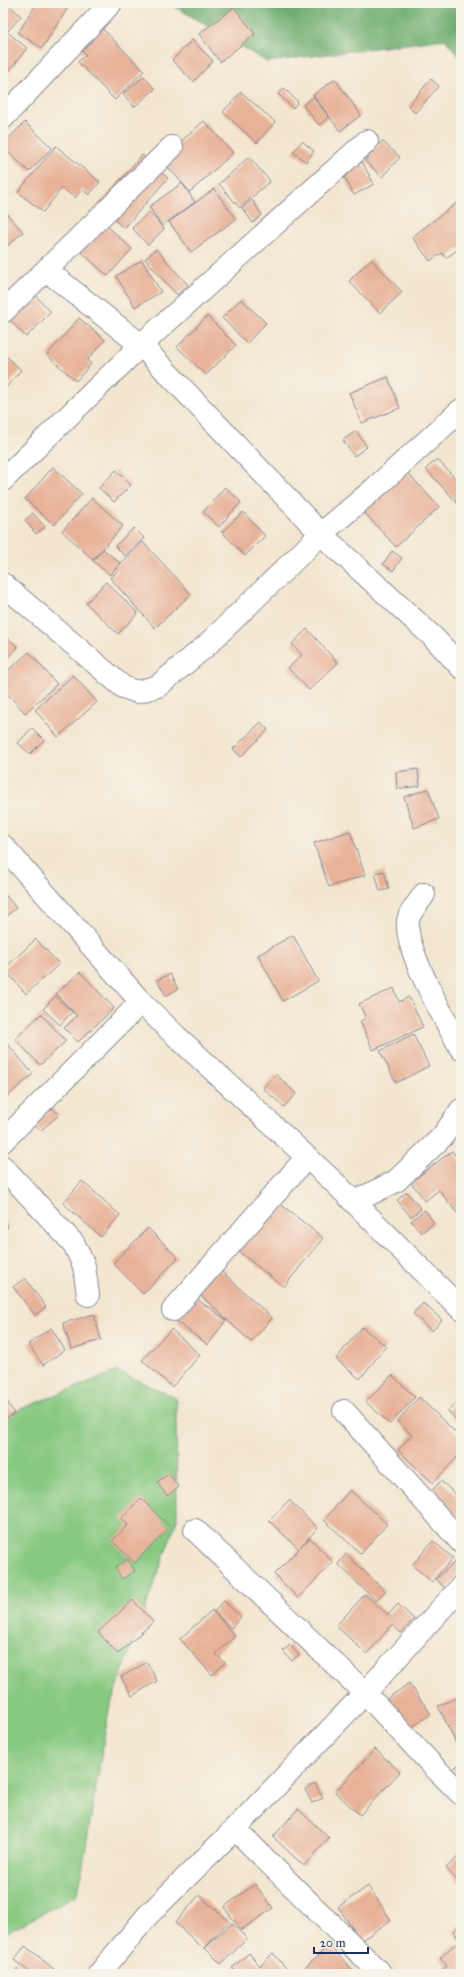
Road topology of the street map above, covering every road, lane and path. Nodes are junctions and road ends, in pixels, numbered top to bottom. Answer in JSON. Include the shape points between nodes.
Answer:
{"nodes":[{"id":1,"x":101,"y":7,"type":"edge"},
{"id":2,"x":3,"y":118,"type":"edge"},
{"id":3,"x":367,"y":141,"type":"dead end"},
{"id":4,"x":172,"y":147,"type":"dead end"},
{"id":5,"x":46,"y":270,"type":"junction"},
{"id":6,"x":3,"y":312,"type":"edge"},
{"id":7,"x":141,"y":345,"type":"junction"},
{"id":8,"x":461,"y":410,"type":"edge"},
{"id":9,"x":3,"y":480,"type":"edge"},
{"id":10,"x":321,"y":534,"type":"junction"},
{"id":11,"x":3,"y":584,"type":"edge"},
{"id":12,"x":461,"y":667,"type":"edge"},
{"id":13,"x":3,"y":846,"type":"edge"},
{"id":14,"x":424,"y":894,"type":"dead end"},
{"id":15,"x":141,"y":1002,"type":"junction"},
{"id":16,"x":461,"y":1049,"type":"edge"},
{"id":17,"x":461,"y":1110,"type":"edge"},
{"id":18,"x":3,"y":1141,"type":"edge"},
{"id":19,"x":307,"y":1157,"type":"junction"},
{"id":20,"x":3,"y":1167,"type":"edge"},
{"id":21,"x":354,"y":1202,"type":"junction"},
{"id":22,"x":88,"y":1295,"type":"dead end"},
{"id":23,"x":461,"y":1309,"type":"edge"},
{"id":24,"x":173,"y":1310,"type":"dead end"},
{"id":25,"x":344,"y":1411,"type":"dead end"},
{"id":26,"x":195,"y":1530,"type":"dead end"},
{"id":27,"x":461,"y":1542,"type":"edge"},
{"id":28,"x":461,"y":1587,"type":"edge"},
{"id":29,"x":365,"y":1693,"type":"junction"},
{"id":30,"x":461,"y":1794,"type":"edge"},
{"id":31,"x":235,"y":1829,"type":"junction"},
{"id":32,"x":100,"y":1974,"type":"edge"},
{"id":33,"x":381,"y":1974,"type":"edge"}],
"edges":[{"from":1,"to":2,"type":"street"},
{"from":3,"to":7,"type":"street"},
{"from":4,"to":5,"type":"street"},
{"from":5,"to":6,"type":"street"},
{"from":5,"to":7,"type":"street"},
{"from":7,"to":9,"type":"street"},
{"from":7,"to":10,"type":"street"},
{"from":8,"to":10,"type":"street"},
{"from":10,"to":11,"type":"street","via":[[207,645],[158,686],[137,692],[123,687]]},
{"from":10,"to":12,"type":"street","via":[[434,638]]},
{"from":13,"to":15,"type":"street"},
{"from":14,"to":16,"type":"street","via":[[409,918],[409,938],[418,967]]},
{"from":15,"to":18,"type":"street"},
{"from":15,"to":19,"type":"street"},
{"from":17,"to":21,"type":"street","via":[[442,1137],[396,1181]]},
{"from":19,"to":21,"type":"street"},
{"from":19,"to":24,"type":"street"},
{"from":20,"to":22,"type":"street","via":[[74,1244],[84,1266]]},
{"from":21,"to":23,"type":"street"},
{"from":25,"to":27,"type":"street"},
{"from":26,"to":29,"type":"street"},
{"from":28,"to":29,"type":"street"},
{"from":29,"to":30,"type":"street"},
{"from":29,"to":31,"type":"street"},
{"from":31,"to":32,"type":"street","via":[[148,1915]]},
{"from":31,"to":33,"type":"street"}]}
